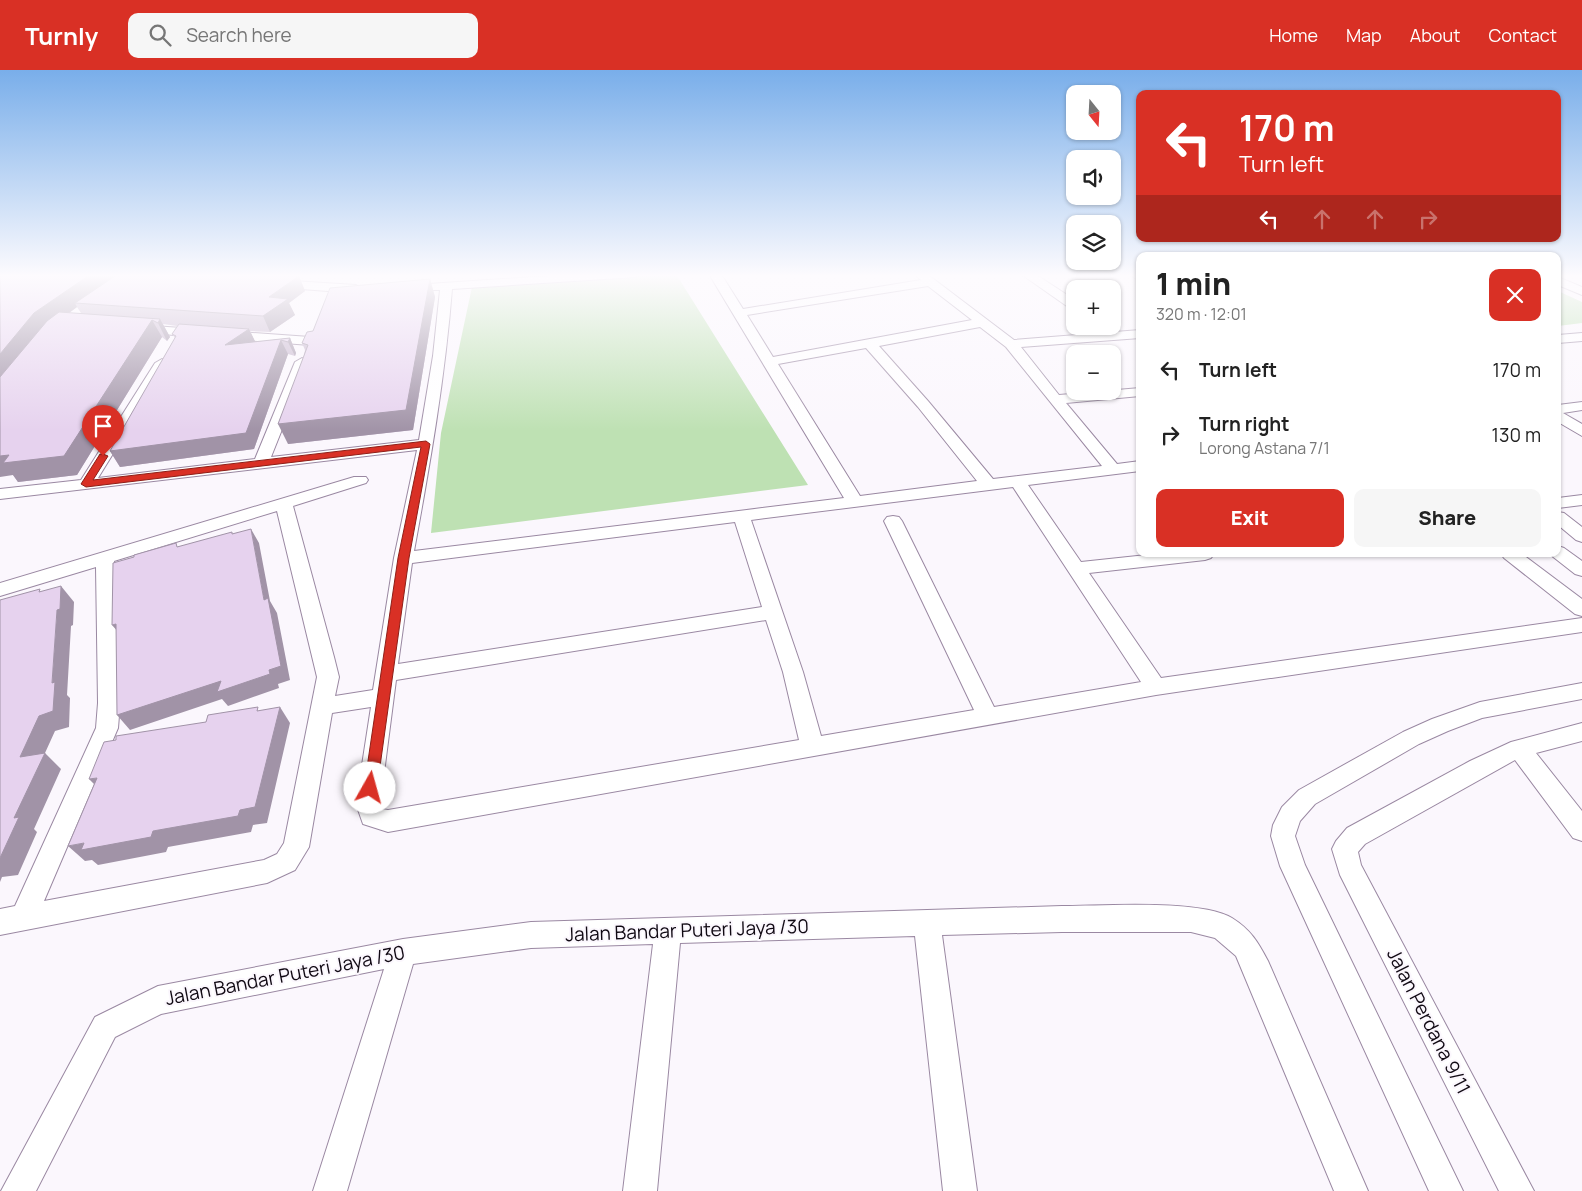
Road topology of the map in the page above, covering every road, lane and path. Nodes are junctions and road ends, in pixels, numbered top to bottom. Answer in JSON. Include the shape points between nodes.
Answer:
{"nodes":[{"id":1,"x":443,"y":326,"type":"edge"},
{"id":2,"x":747,"y":326,"type":"edge"},
{"id":3,"x":960,"y":326,"type":"edge"},
{"id":4,"x":989,"y":326,"type":"edge"},
{"id":5,"x":316,"y":327,"type":"edge"},
{"id":6,"x":128,"y":328,"type":"edge"},
{"id":7,"x":181,"y":332,"type":"junction"},
{"id":8,"x":1136,"y":334,"type":"edge"},
{"id":9,"x":1118,"y":335,"type":"edge"},
{"id":10,"x":1121,"y":335,"type":"edge"},
{"id":11,"x":1582,"y":337,"type":"edge"},
{"id":12,"x":1561,"y":339,"type":"edge"},
{"id":13,"x":310,"y":341,"type":"junction"},
{"id":14,"x":869,"y":343,"type":"junction"},
{"id":15,"x":1011,"y":344,"type":"junction"},
{"id":16,"x":769,"y":362,"type":"junction"},
{"id":17,"x":1136,"y":392,"type":"edge"},
{"id":18,"x":1055,"y":400,"type":"junction"},
{"id":19,"x":1582,"y":406,"type":"edge"},
{"id":20,"x":1561,"y":408,"type":"edge"},
{"id":21,"x":1561,"y":418,"type":"edge"},
{"id":22,"x":1582,"y":431,"type":"edge"},
{"id":23,"x":426,"y":444,"type":"junction"},
{"id":24,"x":261,"y":463,"type":"junction"},
{"id":25,"x":1136,"y":466,"type":"edge"},
{"id":26,"x":1113,"y":469,"type":"junction"},
{"id":27,"x":360,"y":480,"type":"dead end"},
{"id":28,"x":1017,"y":481,"type":"junction"},
{"id":29,"x":86,"y":484,"type":"junction"},
{"id":30,"x":990,"y":485,"type":"junction"},
{"id":31,"x":0,"y":494,"type":"edge"},
{"id":32,"x":1582,"y":500,"type":"edge"},
{"id":33,"x":855,"y":501,"type":"junction"},
{"id":34,"x":1561,"y":503,"type":"edge"},
{"id":35,"x":284,"y":504,"type":"junction"},
{"id":36,"x":741,"y":515,"type":"junction"},
{"id":37,"x":1561,"y":519,"type":"edge"},
{"id":38,"x":893,"y":521,"type":"dead end"},
{"id":39,"x":1582,"y":536,"type":"edge"},
{"id":40,"x":1561,"y":554,"type":"edge"},
{"id":41,"x":1179,"y":557,"type":"edge"},
{"id":42,"x":1514,"y":557,"type":"edge"},
{"id":43,"x":403,"y":558,"type":"junction"},
{"id":44,"x":105,"y":559,"type":"junction"},
{"id":45,"x":1075,"y":569,"type":"junction"},
{"id":46,"x":1582,"y":570,"type":"edge"},
{"id":47,"x":0,"y":590,"type":"edge"},
{"id":48,"x":1582,"y":609,"type":"edge"},
{"id":49,"x":773,"y":612,"type":"junction"},
{"id":50,"x":1582,"y":625,"type":"edge"},
{"id":51,"x":387,"y":674,"type":"junction"},
{"id":52,"x":1156,"y":687,"type":"junction"},
{"id":53,"x":1582,"y":691,"type":"edge"},
{"id":54,"x":384,"y":697,"type":"junction"},
{"id":55,"x":323,"y":706,"type":"junction"},
{"id":56,"x":988,"y":716,"type":"junction"},
{"id":57,"x":1582,"y":732,"type":"edge"},
{"id":58,"x":812,"y":746,"type":"junction"},
{"id":59,"x":1519,"y":748,"type":"junction"},
{"id":60,"x":1582,"y":830,"type":"edge"},
{"id":61,"x":12,"y":920,"type":"edge"},
{"id":62,"x":927,"y":923,"type":"junction"},
{"id":63,"x":668,"y":931,"type":"junction"},
{"id":64,"x":403,"y":952,"type":"junction"},
{"id":65,"x":18,"y":1191,"type":"edge"},
{"id":66,"x":330,"y":1191,"type":"edge"},
{"id":67,"x":640,"y":1191,"type":"edge"},
{"id":68,"x":960,"y":1191,"type":"edge"},
{"id":69,"x":1351,"y":1191,"type":"edge"},
{"id":70,"x":1446,"y":1191,"type":"edge"},
{"id":71,"x":1517,"y":1191,"type":"edge"}],
"edges":[{"from":1,"to":23,"type":"street"},
{"from":2,"to":16,"type":"street"},
{"from":3,"to":14,"type":"street"},
{"from":4,"to":15,"type":"street"},
{"from":5,"to":13,"type":"street"},
{"from":6,"to":7,"type":"street"},
{"from":7,"to":13,"type":"street"},
{"from":7,"to":29,"type":"street"},
{"from":8,"to":10,"type":"street"},
{"from":9,"to":15,"type":"street"},
{"from":11,"to":12,"type":"street"},
{"from":13,"to":24,"type":"street"},
{"from":14,"to":16,"type":"street"},
{"from":14,"to":30,"type":"street"},
{"from":15,"to":18,"type":"street"},
{"from":16,"to":33,"type":"street"},
{"from":17,"to":18,"type":"street"},
{"from":18,"to":26,"type":"street"},
{"from":19,"to":20,"type":"street"},
{"from":21,"to":22,"type":"street"},
{"from":23,"to":24,"type":"street"},
{"from":23,"to":43,"type":"street"},
{"from":24,"to":29,"type":"street"},
{"from":25,"to":26,"type":"street"},
{"from":26,"to":28,"type":"street"},
{"from":27,"to":35,"type":"street"},
{"from":28,"to":30,"type":"street"},
{"from":28,"to":45,"type":"street"},
{"from":29,"to":31,"type":"street"},
{"from":30,"to":33,"type":"street"},
{"from":32,"to":34,"type":"street"},
{"from":33,"to":36,"type":"street"},
{"from":35,"to":44,"type":"street"},
{"from":35,"to":55,"type":"street","via":[[328,677]]},
{"from":36,"to":43,"type":"street"},
{"from":36,"to":49,"type":"street"},
{"from":37,"to":39,"type":"street"},
{"from":38,"to":56,"type":"street"},
{"from":40,"to":46,"type":"street"},
{"from":41,"to":45,"type":"street"},
{"from":42,"to":48,"type":"street"},
{"from":43,"to":51,"type":"street"},
{"from":44,"to":47,"type":"street"},
{"from":44,"to":61,"type":"street","via":[[109,703],[106,728]]},
{"from":45,"to":52,"type":"street"},
{"from":49,"to":51,"type":"street"},
{"from":49,"to":58,"type":"street"},
{"from":50,"to":52,"type":"street"},
{"from":51,"to":54,"type":"street"},
{"from":52,"to":56,"type":"street"},
{"from":53,"to":70,"type":"street","via":[[1480,710],[1411,738],[1307,797],[1285,825],[1283,836],[1293,866]]},
{"from":54,"to":55,"type":"street"},
{"from":54,"to":58,"type":"street","via":[[368,804],[372,817],[388,821]]},
{"from":55,"to":61,"type":"street","via":[[296,847],[286,862],[267,872]]},
{"from":56,"to":58,"type":"street"},
{"from":57,"to":59,"type":"street"},
{"from":59,"to":60,"type":"street"},
{"from":59,"to":71,"type":"street","name":"Jalan Perdana 9/11","via":[[1356,836],[1345,849],[1349,867]]},
{"from":62,"to":63,"type":"street","name":"Jalan Bandar Puteri Jaya /30"},
{"from":62,"to":68,"type":"street"},
{"from":62,"to":69,"type":"street","name":"Jalan Bandar Puteri Jaya /30","via":[[1191,919],[1222,927],[1246,947],[1258,971]]},
{"from":63,"to":64,"type":"street","name":"Jalan Bandar Puteri Jaya /30","via":[[531,935]]},
{"from":63,"to":67,"type":"street"},
{"from":64,"to":65,"type":"street","name":"Jalan Bandar Puteri Jaya /30","via":[[158,1000],[105,1028]]},
{"from":64,"to":66,"type":"street"}]}
